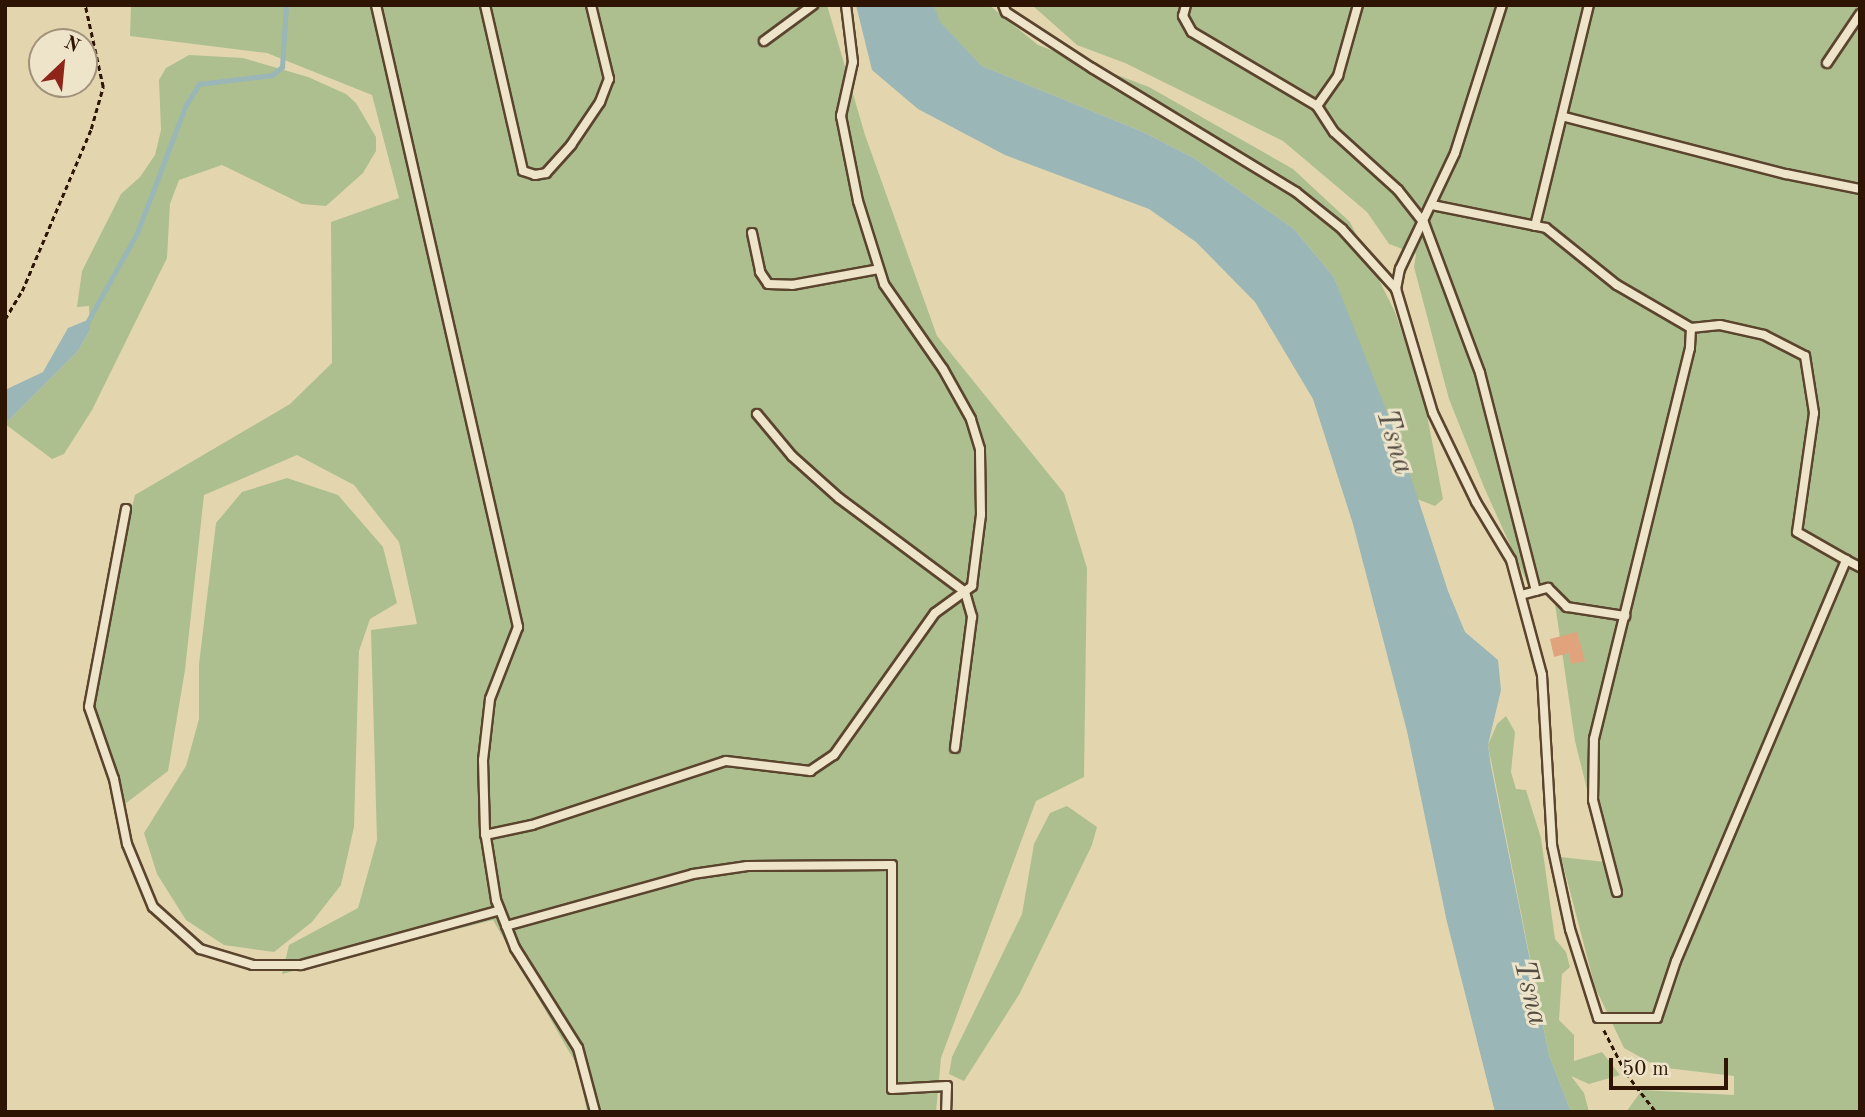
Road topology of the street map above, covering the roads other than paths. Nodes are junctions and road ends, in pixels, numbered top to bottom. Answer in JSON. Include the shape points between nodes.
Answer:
{"nodes":[{"id":1,"x":376,"y":5,"type":"edge"},
{"id":2,"x":485,"y":5,"type":"edge"},
{"id":3,"x":592,"y":5,"type":"edge"},
{"id":4,"x":813,"y":5,"type":"edge"},
{"id":5,"x":846,"y":5,"type":"edge"},
{"id":6,"x":1003,"y":5,"type":"edge"},
{"id":7,"x":1186,"y":5,"type":"edge"},
{"id":8,"x":1358,"y":5,"type":"edge"},
{"id":9,"x":1502,"y":5,"type":"edge"},
{"id":10,"x":1589,"y":5,"type":"edge"},
{"id":11,"x":1860,"y":14,"type":"edge"},
{"id":12,"x":764,"y":41,"type":"dead end"},
{"id":13,"x":1827,"y":63,"type":"dead end"},
{"id":14,"x":1317,"y":106,"type":"junction"},
{"id":15,"x":1565,"y":117,"type":"junction"},
{"id":16,"x":1860,"y":188,"type":"edge"},
{"id":17,"x":1432,"y":205,"type":"junction"},
{"id":18,"x":1424,"y":223,"type":"junction"},
{"id":19,"x":1535,"y":226,"type":"junction"},
{"id":20,"x":752,"y":233,"type":"dead end"},
{"id":21,"x":879,"y":269,"type":"junction"},
{"id":22,"x":1396,"y":289,"type":"junction"},
{"id":23,"x":1691,"y":328,"type":"junction"},
{"id":24,"x":757,"y":414,"type":"dead end"},
{"id":25,"x":126,"y":509,"type":"dead end"},
{"id":26,"x":1846,"y":560,"type":"junction"},
{"id":27,"x":1860,"y":567,"type":"edge"},
{"id":28,"x":1536,"y":591,"type":"junction"},
{"id":29,"x":965,"y":592,"type":"junction"},
{"id":30,"x":1521,"y":595,"type":"junction"},
{"id":31,"x":1625,"y":616,"type":"junction"},
{"id":32,"x":955,"y":748,"type":"dead end"},
{"id":33,"x":485,"y":835,"type":"junction"},
{"id":34,"x":1617,"y":892,"type":"dead end"},
{"id":35,"x":500,"y":910,"type":"junction"},
{"id":36,"x":506,"y":926,"type":"junction"},
{"id":37,"x":595,"y":1112,"type":"edge"},
{"id":38,"x":946,"y":1112,"type":"edge"}],
"edges":[{"from":1,"to":33,"type":"lane","via":[[518,627],[490,699],[482,760]]},
{"from":2,"to":3,"type":"lane","via":[[523,171],[535,175],[546,173],[571,145],[600,102],[609,79]]},
{"from":4,"to":12,"type":"lane"},
{"from":5,"to":21,"type":"lane","via":[[853,62],[841,116],[858,201]]},
{"from":6,"to":22,"type":"lane","via":[[1006,12],[1092,68],[1296,192],[1342,229]]},
{"from":7,"to":14,"type":"lane","via":[[1183,16],[1192,32]]},
{"from":8,"to":14,"type":"lane","via":[[1338,76]]},
{"from":9,"to":17,"type":"lane","via":[[1455,153]]},
{"from":10,"to":15,"type":"lane"},
{"from":11,"to":13,"type":"lane"},
{"from":14,"to":18,"type":"lane","via":[[1334,132],[1398,190]]},
{"from":15,"to":16,"type":"lane","via":[[1786,174]]},
{"from":15,"to":19,"type":"lane"},
{"from":17,"to":18,"type":"lane"},
{"from":17,"to":19,"type":"lane"},
{"from":18,"to":22,"type":"lane"},
{"from":18,"to":28,"type":"lane","via":[[1480,373]]},
{"from":19,"to":23,"type":"lane","via":[[1574,248],[1617,285]]},
{"from":20,"to":21,"type":"lane","via":[[760,272],[768,284],[792,285]]},
{"from":21,"to":29,"type":"lane","via":[[884,284],[943,369],[971,419],[980,449],[981,515],[972,586]]},
{"from":22,"to":30,"type":"lane","via":[[1433,413],[1476,502],[1511,560]]},
{"from":23,"to":26,"type":"lane","via":[[1720,325],[1763,335],[1805,356],[1814,412],[1797,533]]},
{"from":23,"to":31,"type":"lane"},
{"from":24,"to":29,"type":"lane","via":[[792,456],[839,499]]},
{"from":25,"to":35,"type":"lane","via":[[89,707],[114,779],[127,844],[153,907],[200,949],[253,965],[301,965]]},
{"from":26,"to":27,"type":"lane"},
{"from":26,"to":30,"type":"lane","via":[[1676,961],[1657,1018],[1598,1018],[1570,929],[1552,845],[1542,675]]},
{"from":28,"to":30,"type":"lane"},
{"from":28,"to":31,"type":"lane","via":[[1548,588],[1567,607]]},
{"from":29,"to":32,"type":"lane","via":[[972,617]]},
{"from":29,"to":33,"type":"lane","via":[[935,613],[834,755],[810,771],[726,761],[532,825]]},
{"from":31,"to":34,"type":"lane","via":[[1594,739],[1593,800]]},
{"from":33,"to":35,"type":"lane"},
{"from":35,"to":36,"type":"lane"},
{"from":36,"to":37,"type":"lane","via":[[578,1048]]},
{"from":36,"to":38,"type":"lane","via":[[693,874],[747,866],[891,864],[892,1088],[947,1086]]}]}
